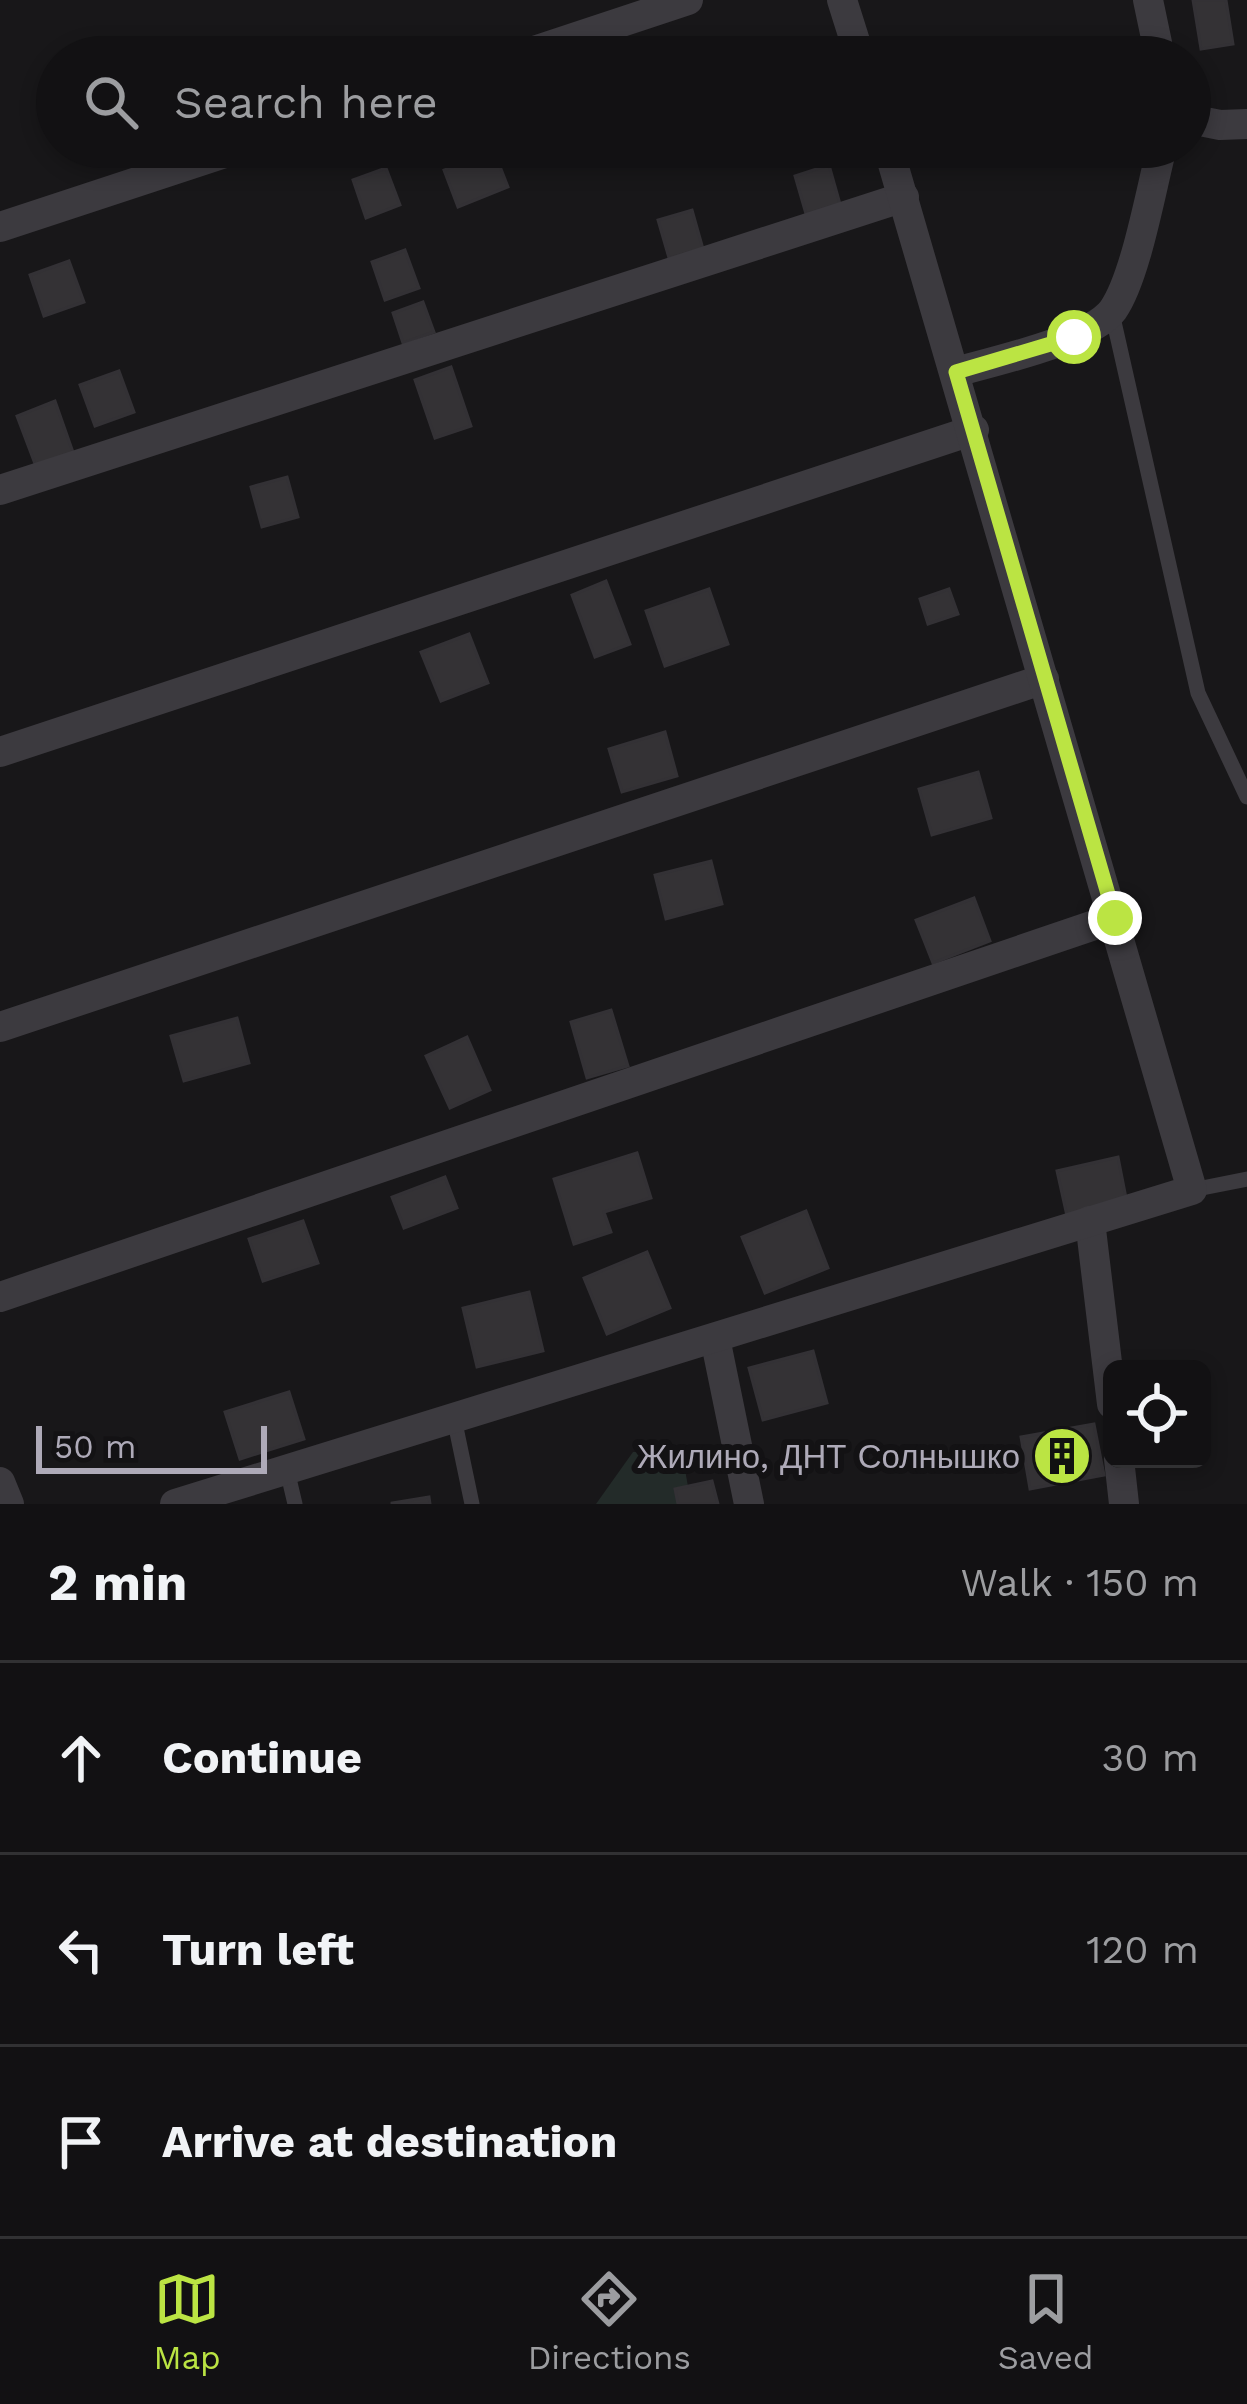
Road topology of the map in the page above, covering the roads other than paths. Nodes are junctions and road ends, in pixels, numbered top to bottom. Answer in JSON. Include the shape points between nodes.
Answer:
{"nodes":[{"id":1,"x":688,"y":0,"type":"edge"},
{"id":2,"x":842,"y":0,"type":"edge"},
{"id":3,"x":1148,"y":0,"type":"edge"},
{"id":4,"x":579,"y":36,"type":"edge"},
{"id":5,"x":853,"y":36,"type":"edge"},
{"id":6,"x":1156,"y":36,"type":"edge"},
{"id":7,"x":1211,"y":123,"type":"edge"},
{"id":8,"x":1247,"y":124,"type":"edge"},
{"id":9,"x":179,"y":168,"type":"edge"},
{"id":10,"x":895,"y":168,"type":"edge"},
{"id":11,"x":1156,"y":168,"type":"edge"},
{"id":12,"x":904,"y":197,"type":"junction"},
{"id":13,"x":0,"y":227,"type":"edge"},
{"id":14,"x":1112,"y":313,"type":"junction"},
{"id":15,"x":956,"y":372,"type":"junction"},
{"id":16,"x":974,"y":430,"type":"junction"},
{"id":17,"x":0,"y":490,"type":"edge"},
{"id":18,"x":1044,"y":679,"type":"junction"},
{"id":19,"x":0,"y":752,"type":"edge"},
{"id":20,"x":1247,"y":797,"type":"edge"},
{"id":21,"x":1115,"y":918,"type":"junction"},
{"id":22,"x":0,"y":1027,"type":"edge"},
{"id":23,"x":1247,"y":1179,"type":"edge"},
{"id":24,"x":1192,"y":1190,"type":"junction"},
{"id":25,"x":1090,"y":1221,"type":"junction"},
{"id":26,"x":0,"y":1297,"type":"edge"},
{"id":27,"x":715,"y":1338,"type":"junction"},
{"id":28,"x":1107,"y":1360,"type":"edge"},
{"id":29,"x":454,"y":1418,"type":"junction"},
{"id":30,"x":1119,"y":1468,"type":"edge"},
{"id":31,"x":287,"y":1469,"type":"junction"},
{"id":32,"x":0,"y":1482,"type":"edge"},
{"id":33,"x":8,"y":1504,"type":"edge"},
{"id":34,"x":176,"y":1504,"type":"edge"},
{"id":35,"x":295,"y":1504,"type":"edge"},
{"id":36,"x":472,"y":1504,"type":"edge"},
{"id":37,"x":749,"y":1504,"type":"edge"},
{"id":38,"x":1124,"y":1504,"type":"edge"}],
"edges":[{"from":1,"to":4,"type":"street"},
{"from":2,"to":5,"type":"street"},
{"from":3,"to":6,"type":"street"},
{"from":7,"to":8,"type":"street"},
{"from":9,"to":13,"type":"street"},
{"from":10,"to":12,"type":"street"},
{"from":11,"to":14,"type":"street"},
{"from":12,"to":15,"type":"street"},
{"from":12,"to":17,"type":"street"},
{"from":14,"to":15,"type":"street","via":[[1074,337]]},
{"from":14,"to":20,"type":"lane","via":[[1198,692]]},
{"from":15,"to":16,"type":"street"},
{"from":16,"to":18,"type":"street"},
{"from":16,"to":19,"type":"street"},
{"from":18,"to":21,"type":"street"},
{"from":18,"to":22,"type":"street"},
{"from":21,"to":24,"type":"street"},
{"from":21,"to":26,"type":"street"},
{"from":23,"to":24,"type":"lane"},
{"from":24,"to":25,"type":"street"},
{"from":25,"to":27,"type":"street"},
{"from":25,"to":28,"type":"street"},
{"from":27,"to":29,"type":"street"},
{"from":27,"to":37,"type":"street"},
{"from":29,"to":31,"type":"street"},
{"from":29,"to":36,"type":"lane"},
{"from":30,"to":38,"type":"street"},
{"from":31,"to":34,"type":"street"},
{"from":31,"to":35,"type":"lane"},
{"from":32,"to":33,"type":"street"}]}
